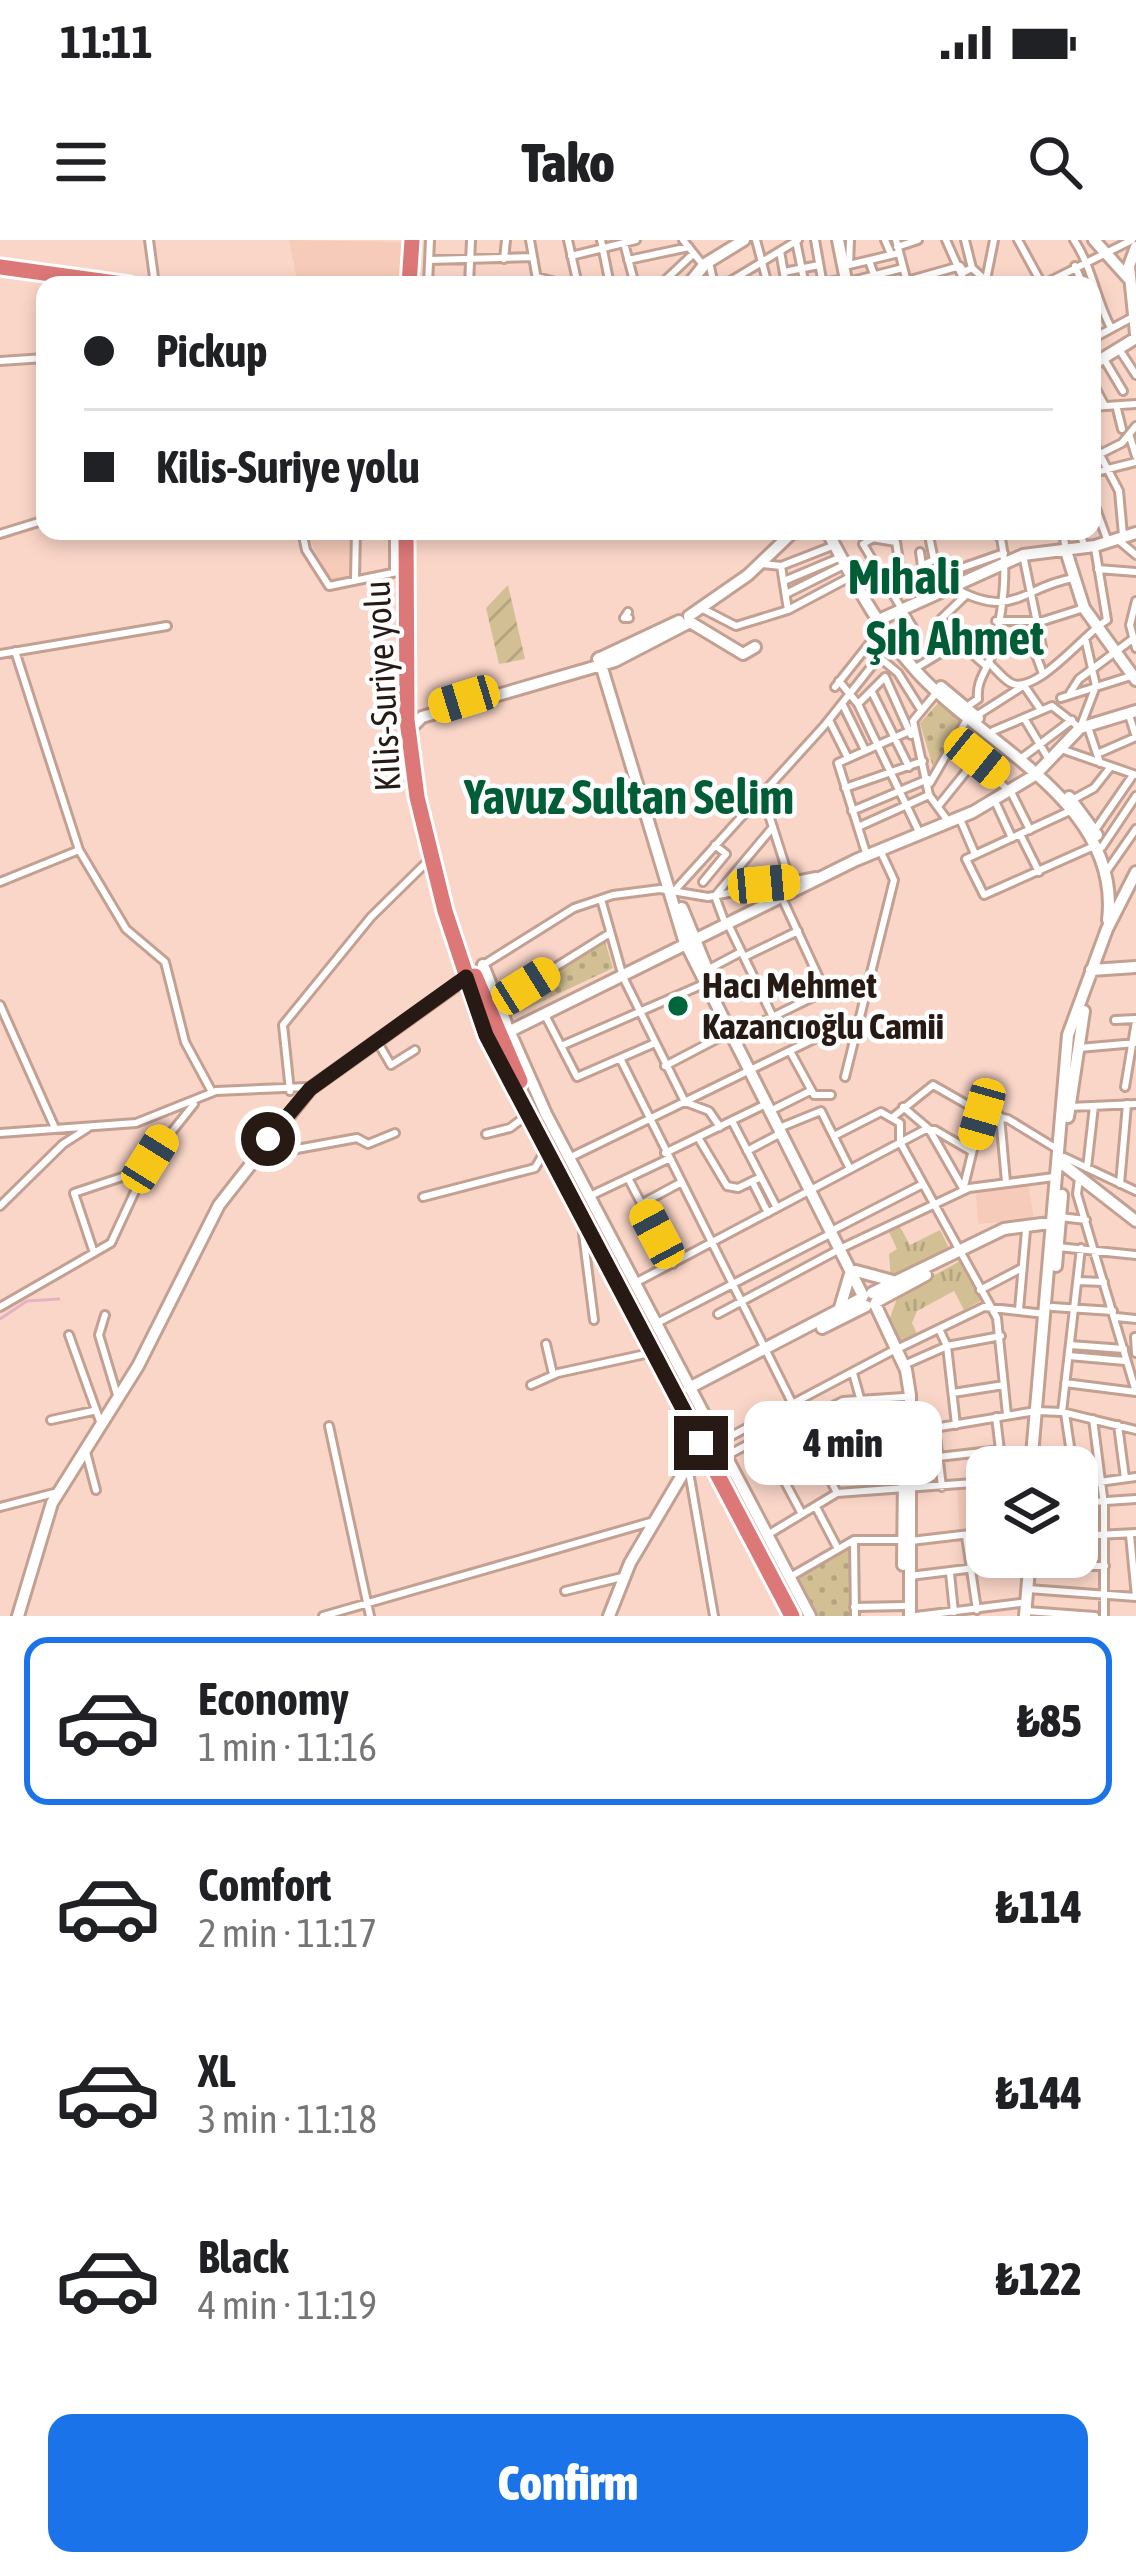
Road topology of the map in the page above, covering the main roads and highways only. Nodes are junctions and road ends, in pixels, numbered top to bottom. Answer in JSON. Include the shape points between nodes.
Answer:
{"nodes":[{"id":1,"x":414,"y":240,"type":"edge"},
{"id":2,"x":0,"y":271,"type":"edge"},
{"id":3,"x":46,"y":276,"type":"edge"},
{"id":4,"x":410,"y":276,"type":"edge"},
{"id":5,"x":422,"y":276,"type":"edge"},
{"id":6,"x":36,"y":277,"type":"edge"},
{"id":7,"x":407,"y":540,"type":"edge"},
{"id":8,"x":409,"y":540,"type":"edge"},
{"id":9,"x":499,"y":1029,"type":"junction"},
{"id":10,"x":796,"y":1616,"type":"edge"}],
"edges":[{"from":1,"to":4,"type":"highway"},
{"from":1,"to":5,"type":"highway"},
{"from":2,"to":3,"type":"highway"},
{"from":2,"to":6,"type":"highway"},
{"from":7,"to":9,"type":"highway","name":"Kilis-Suriye yolu","via":[[400,571],[407,720],[430,859],[466,977]]},
{"from":8,"to":9,"type":"highway","via":[[414,716],[446,891]]},
{"from":9,"to":10,"type":"highway"},
{"from":9,"to":10,"type":"highway","name":"Kilis-Suriye yolu","via":[[546,1148]]}]}
